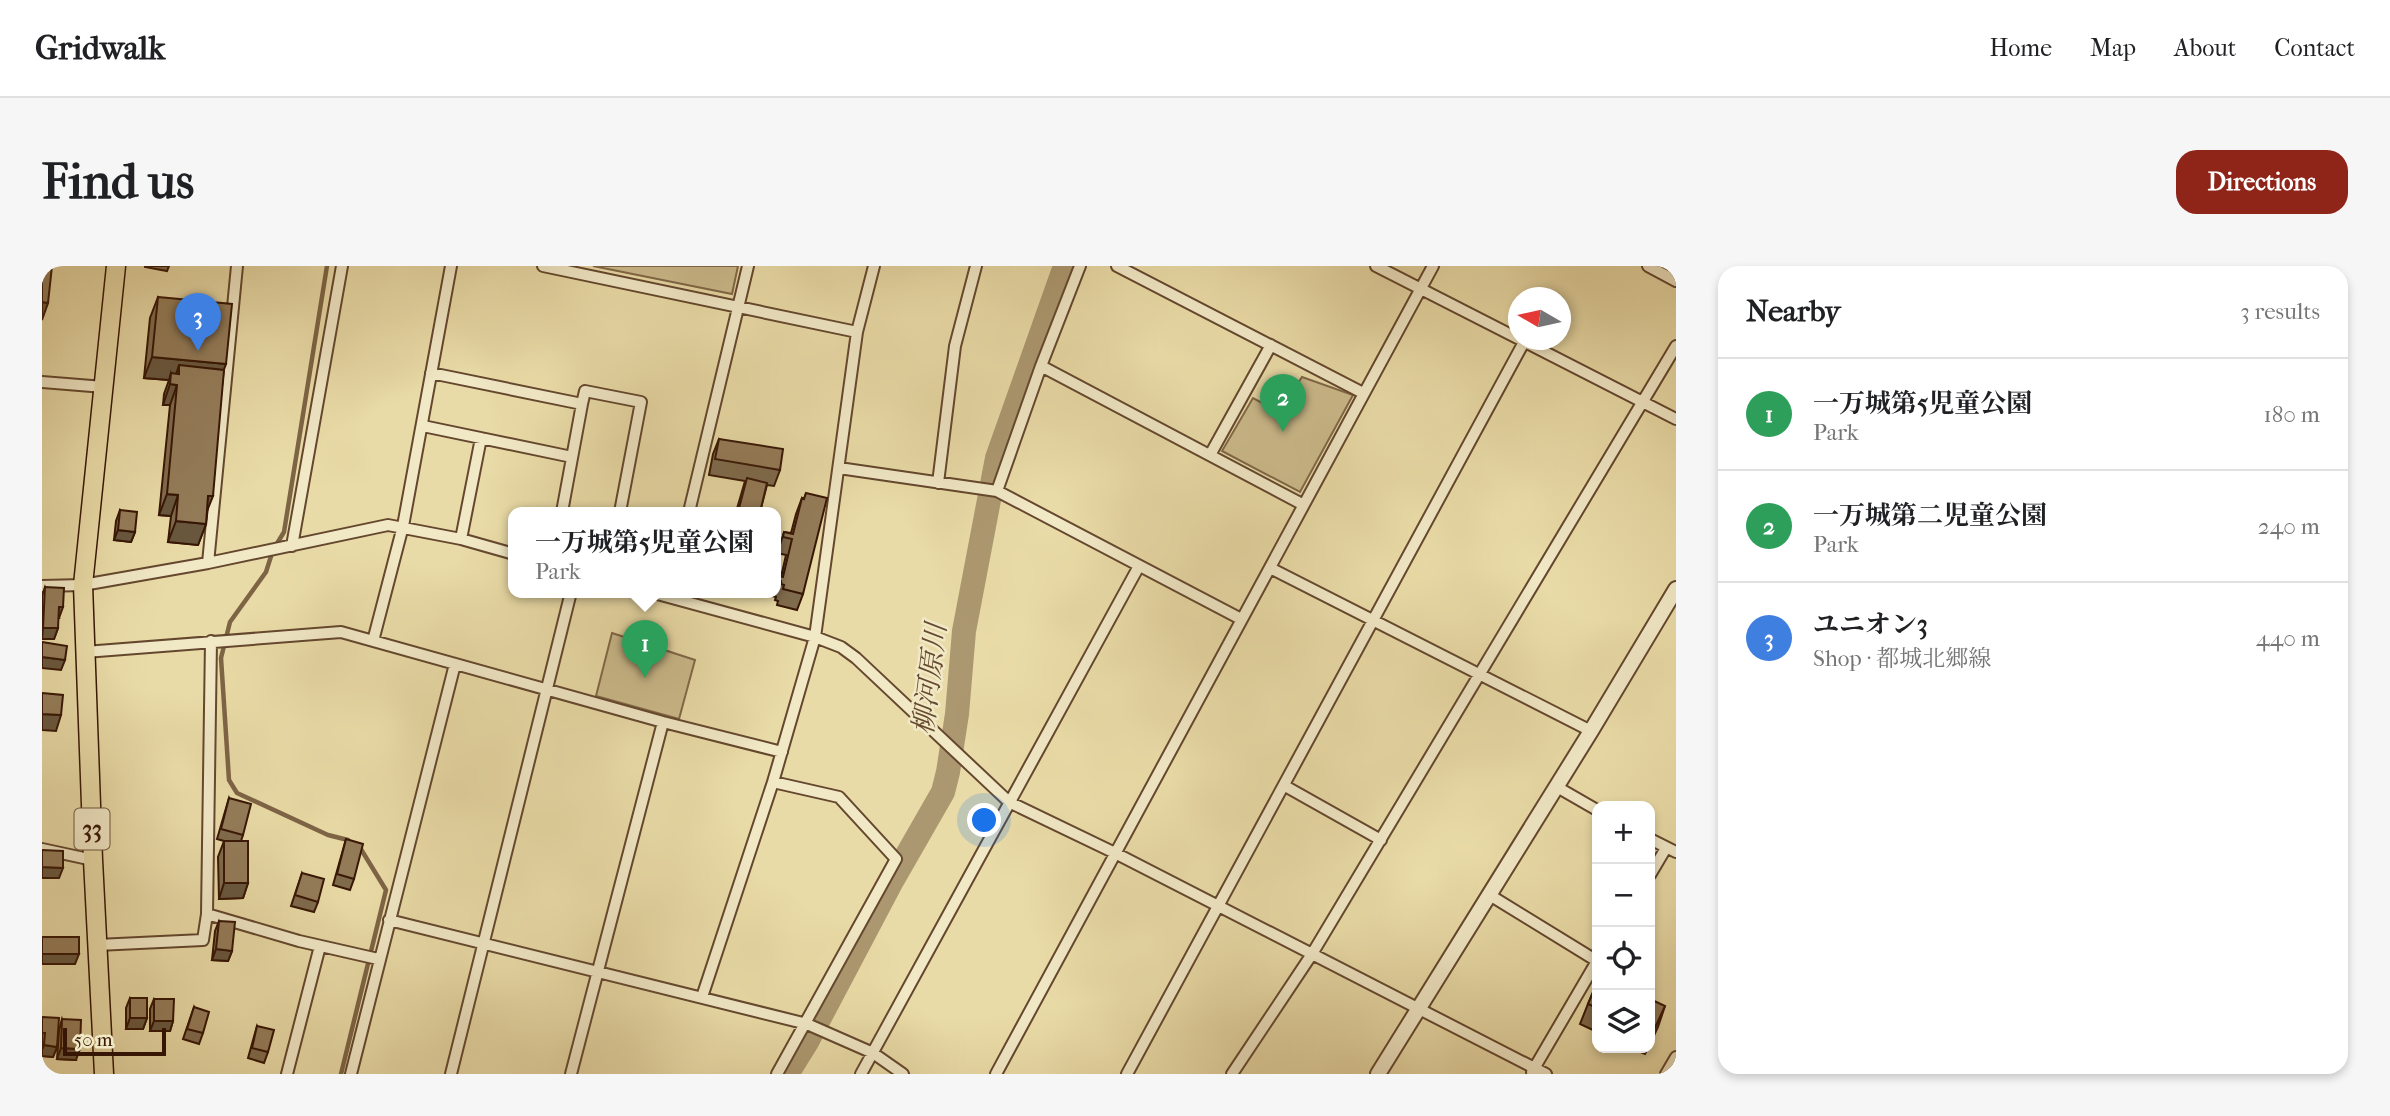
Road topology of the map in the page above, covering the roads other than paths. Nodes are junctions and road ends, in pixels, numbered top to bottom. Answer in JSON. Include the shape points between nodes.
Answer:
{"nodes":[{"id":1,"x":116,"y":266,"type":"edge"},
{"id":2,"x":237,"y":266,"type":"edge"},
{"id":3,"x":342,"y":266,"type":"edge"},
{"id":4,"x":451,"y":266,"type":"edge"},
{"id":5,"x":543,"y":266,"type":"edge"},
{"id":6,"x":748,"y":266,"type":"edge"},
{"id":7,"x":874,"y":266,"type":"edge"},
{"id":8,"x":976,"y":266,"type":"edge"},
{"id":9,"x":1080,"y":266,"type":"edge"},
{"id":10,"x":1117,"y":266,"type":"edge"},
{"id":11,"x":1376,"y":266,"type":"edge"},
{"id":12,"x":1433,"y":266,"type":"edge"},
{"id":13,"x":1647,"y":266,"type":"edge"},
{"id":14,"x":565,"y":268,"type":"edge"},
{"id":15,"x":1676,"y":281,"type":"edge"},
{"id":16,"x":1420,"y":289,"type":"junction"},
{"id":17,"x":740,"y":307,"type":"junction"},
{"id":18,"x":858,"y":332,"type":"junction"},
{"id":19,"x":1508,"y":334,"type":"edge"},
{"id":20,"x":1271,"y":345,"type":"junction"},
{"id":21,"x":1676,"y":346,"type":"edge"},
{"id":22,"x":1520,"y":350,"type":"edge"},
{"id":23,"x":1540,"y":350,"type":"edge"},
{"id":24,"x":1041,"y":366,"type":"junction"},
{"id":25,"x":431,"y":373,"type":"junction"},
{"id":26,"x":42,"y":382,"type":"edge"},
{"id":27,"x":104,"y":387,"type":"junction"},
{"id":28,"x":1363,"y":393,"type":"junction"},
{"id":29,"x":1643,"y":402,"type":"junction"},
{"id":30,"x":582,"y":404,"type":"junction"},
{"id":31,"x":1676,"y":419,"type":"edge"},
{"id":32,"x":422,"y":426,"type":"junction"},
{"id":33,"x":481,"y":438,"type":"junction"},
{"id":34,"x":1210,"y":455,"type":"junction"},
{"id":35,"x":572,"y":457,"type":"junction"},
{"id":36,"x":839,"y":468,"type":"junction"},
{"id":37,"x":938,"y":482,"type":"junction"},
{"id":38,"x":996,"y":491,"type":"junction"},
{"id":39,"x":1302,"y":505,"type":"junction"},
{"id":40,"x":563,"y":507,"type":"edge"},
{"id":41,"x":621,"y":507,"type":"edge"},
{"id":42,"x":690,"y":507,"type":"edge"},
{"id":43,"x":403,"y":526,"type":"junction"},
{"id":44,"x":461,"y":539,"type":"junction"},
{"id":45,"x":292,"y":546,"type":"junction"},
{"id":46,"x":508,"y":552,"type":"edge"},
{"id":47,"x":208,"y":563,"type":"junction"},
{"id":48,"x":1139,"y":566,"type":"junction"},
{"id":49,"x":1270,"y":568,"type":"junction"},
{"id":50,"x":83,"y":585,"type":"junction"},
{"id":51,"x":42,"y":586,"type":"edge"},
{"id":52,"x":1676,"y":589,"type":"edge"},
{"id":53,"x":570,"y":598,"type":"edge"},
{"id":54,"x":683,"y":598,"type":"edge"},
{"id":55,"x":1241,"y":619,"type":"junction"},
{"id":56,"x":1373,"y":620,"type":"junction"},
{"id":57,"x":815,"y":637,"type":"junction"},
{"id":58,"x":211,"y":641,"type":"junction"},
{"id":59,"x":373,"y":641,"type":"junction"},
{"id":60,"x":85,"y":652,"type":"junction"},
{"id":61,"x":455,"y":664,"type":"junction"},
{"id":62,"x":1481,"y":675,"type":"junction"},
{"id":63,"x":548,"y":689,"type":"junction"},
{"id":64,"x":663,"y":722,"type":"junction"},
{"id":65,"x":1591,"y":731,"type":"junction"},
{"id":66,"x":782,"y":752,"type":"junction"},
{"id":67,"x":773,"y":782,"type":"junction"},
{"id":68,"x":1284,"y":786,"type":"junction"},
{"id":69,"x":1557,"y":787,"type":"junction"},
{"id":70,"x":1009,"y":802,"type":"junction"},
{"id":71,"x":1592,"y":807,"type":"edge"},
{"id":72,"x":1381,"y":840,"type":"junction"},
{"id":73,"x":1655,"y":842,"type":"edge"},
{"id":74,"x":42,"y":849,"type":"edge"},
{"id":75,"x":1671,"y":850,"type":"edge"},
{"id":76,"x":1115,"y":853,"type":"junction"},
{"id":77,"x":93,"y":860,"type":"junction"},
{"id":78,"x":1655,"y":869,"type":"edge"},
{"id":79,"x":1488,"y":894,"type":"junction"},
{"id":80,"x":1218,"y":907,"type":"junction"},
{"id":81,"x":207,"y":914,"type":"junction"},
{"id":82,"x":389,"y":920,"type":"junction"},
{"id":83,"x":485,"y":944,"type":"junction"},
{"id":84,"x":97,"y":945,"type":"junction"},
{"id":85,"x":320,"y":946,"type":"junction"},
{"id":86,"x":1312,"y":954,"type":"junction"},
{"id":87,"x":1592,"y":958,"type":"edge"},
{"id":88,"x":378,"y":959,"type":"junction"},
{"id":89,"x":1592,"y":969,"type":"edge"},
{"id":90,"x":597,"y":972,"type":"junction"},
{"id":91,"x":702,"y":997,"type":"junction"},
{"id":92,"x":1419,"y":1011,"type":"junction"},
{"id":93,"x":807,"y":1024,"type":"junction"},
{"id":94,"x":873,"y":1054,"type":"junction"},
{"id":95,"x":1676,"y":1057,"type":"edge"},
{"id":96,"x":1532,"y":1071,"type":"edge"},
{"id":97,"x":104,"y":1074,"type":"edge"},
{"id":98,"x":287,"y":1074,"type":"edge"},
{"id":99,"x":351,"y":1074,"type":"edge"},
{"id":100,"x":452,"y":1074,"type":"edge"},
{"id":101,"x":571,"y":1074,"type":"edge"},
{"id":102,"x":778,"y":1074,"type":"edge"},
{"id":103,"x":861,"y":1074,"type":"edge"},
{"id":104,"x":903,"y":1074,"type":"edge"},
{"id":105,"x":996,"y":1074,"type":"edge"},
{"id":106,"x":1127,"y":1074,"type":"edge"},
{"id":107,"x":1232,"y":1074,"type":"edge"},
{"id":108,"x":1378,"y":1074,"type":"edge"},
{"id":109,"x":1546,"y":1074,"type":"edge"},
{"id":110,"x":1666,"y":1074,"type":"edge"}],
"edges":[{"from":1,"to":27,"type":"main road","number":"33"},
{"from":2,"to":47,"type":"street"},
{"from":3,"to":45,"type":"street"},
{"from":4,"to":25,"type":"street"},
{"from":5,"to":14,"type":"street"},
{"from":6,"to":17,"type":"street"},
{"from":7,"to":18,"type":"street"},
{"from":8,"to":37,"type":"street","via":[[955,346]]},
{"from":9,"to":24,"type":"street"},
{"from":10,"to":20,"type":"street"},
{"from":11,"to":16,"type":"street"},
{"from":12,"to":16,"type":"street"},
{"from":13,"to":15,"type":"street"},
{"from":14,"to":17,"type":"street"},
{"from":16,"to":19,"type":"street"},
{"from":16,"to":28,"type":"street"},
{"from":17,"to":18,"type":"street"},
{"from":17,"to":42,"type":"street"},
{"from":18,"to":36,"type":"street"},
{"from":20,"to":28,"type":"street"},
{"from":20,"to":34,"type":"street"},
{"from":21,"to":29,"type":"street"},
{"from":22,"to":56,"type":"street"},
{"from":23,"to":29,"type":"street"},
{"from":24,"to":34,"type":"street"},
{"from":24,"to":38,"type":"street"},
{"from":25,"to":30,"type":"street"},
{"from":25,"to":32,"type":"street"},
{"from":26,"to":27,"type":"street"},
{"from":27,"to":50,"type":"main road","number":"33"},
{"from":28,"to":39,"type":"street"},
{"from":29,"to":31,"type":"street"},
{"from":29,"to":62,"type":"street"},
{"from":30,"to":35,"type":"street"},
{"from":30,"to":41,"type":"street","via":[[585,391],[641,402]]},
{"from":32,"to":33,"type":"street"},
{"from":32,"to":43,"type":"street"},
{"from":33,"to":35,"type":"street"},
{"from":33,"to":44,"type":"street"},
{"from":34,"to":39,"type":"street"},
{"from":35,"to":40,"type":"street"},
{"from":36,"to":37,"type":"street"},
{"from":36,"to":57,"type":"street"},
{"from":37,"to":38,"type":"street"},
{"from":38,"to":48,"type":"street"},
{"from":39,"to":49,"type":"street"},
{"from":43,"to":44,"type":"street"},
{"from":43,"to":45,"type":"street","via":[[388,525]]},
{"from":43,"to":59,"type":"street"},
{"from":44,"to":46,"type":"street"},
{"from":45,"to":47,"type":"street"},
{"from":47,"to":50,"type":"street"},
{"from":48,"to":55,"type":"street"},
{"from":48,"to":70,"type":"street"},
{"from":49,"to":55,"type":"street"},
{"from":49,"to":56,"type":"street"},
{"from":50,"to":51,"type":"street"},
{"from":50,"to":60,"type":"main road","number":"33"},
{"from":52,"to":65,"type":"street"},
{"from":53,"to":63,"type":"street"},
{"from":54,"to":57,"type":"street"},
{"from":55,"to":76,"type":"street"},
{"from":56,"to":62,"type":"street"},
{"from":56,"to":68,"type":"street"},
{"from":57,"to":66,"type":"street"},
{"from":57,"to":70,"type":"street","via":[[856,658]]},
{"from":58,"to":59,"type":"street","via":[[341,632]]},
{"from":58,"to":60,"type":"street"},
{"from":58,"to":81,"type":"street"},
{"from":59,"to":61,"type":"street"},
{"from":60,"to":77,"type":"main road","number":"33"},
{"from":61,"to":63,"type":"street"},
{"from":61,"to":82,"type":"street"},
{"from":62,"to":65,"type":"street"},
{"from":62,"to":72,"type":"street"},
{"from":63,"to":64,"type":"street"},
{"from":63,"to":83,"type":"street"},
{"from":64,"to":66,"type":"street"},
{"from":64,"to":90,"type":"street"},
{"from":65,"to":69,"type":"street"},
{"from":66,"to":67,"type":"street"},
{"from":67,"to":91,"type":"street"},
{"from":67,"to":93,"type":"street","via":[[839,797],[896,859]]},
{"from":68,"to":72,"type":"street"},
{"from":68,"to":80,"type":"street"},
{"from":69,"to":71,"type":"street"},
{"from":69,"to":79,"type":"street"},
{"from":70,"to":76,"type":"street"},
{"from":70,"to":94,"type":"street"},
{"from":72,"to":86,"type":"street"},
{"from":73,"to":75,"type":"street"},
{"from":74,"to":77,"type":"street"},
{"from":75,"to":78,"type":"street"},
{"from":76,"to":80,"type":"street"},
{"from":76,"to":105,"type":"street"},
{"from":77,"to":84,"type":"main road","number":"33"},
{"from":79,"to":87,"type":"street"},
{"from":79,"to":92,"type":"street"},
{"from":80,"to":86,"type":"street"},
{"from":80,"to":106,"type":"street"},
{"from":81,"to":84,"type":"street","via":[[203,940]]},
{"from":81,"to":85,"type":"street"},
{"from":82,"to":83,"type":"street"},
{"from":82,"to":88,"type":"street"},
{"from":83,"to":90,"type":"street"},
{"from":83,"to":100,"type":"street"},
{"from":84,"to":97,"type":"main road","number":"33"},
{"from":85,"to":88,"type":"street"},
{"from":85,"to":98,"type":"street"},
{"from":86,"to":92,"type":"street"},
{"from":86,"to":107,"type":"street"},
{"from":88,"to":99,"type":"street"},
{"from":89,"to":96,"type":"street"},
{"from":90,"to":91,"type":"street"},
{"from":90,"to":101,"type":"street"},
{"from":91,"to":93,"type":"street"},
{"from":92,"to":96,"type":"street"},
{"from":92,"to":108,"type":"street"},
{"from":93,"to":94,"type":"street"},
{"from":93,"to":102,"type":"street"},
{"from":94,"to":103,"type":"street"},
{"from":94,"to":104,"type":"street"},
{"from":95,"to":110,"type":"street"},
{"from":96,"to":109,"type":"street"}]}
